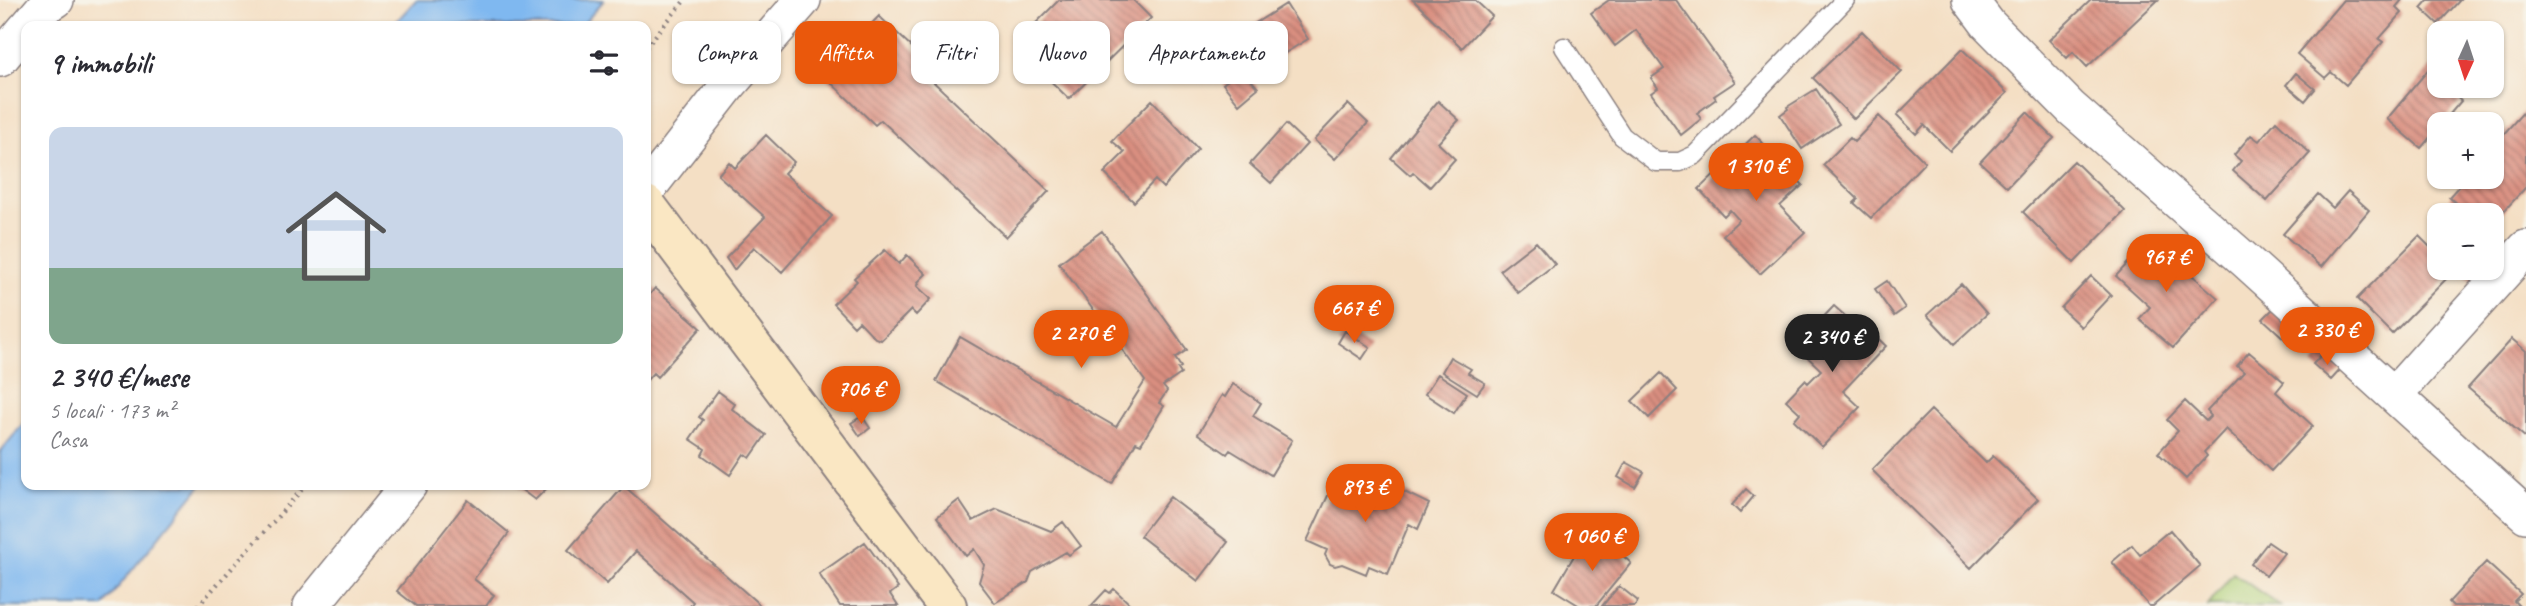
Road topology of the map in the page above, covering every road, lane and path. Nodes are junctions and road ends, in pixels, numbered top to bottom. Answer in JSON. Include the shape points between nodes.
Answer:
{"nodes":[{"id":1,"x":685,"y":0,"type":"edge"},
{"id":2,"x":803,"y":0,"type":"edge"},
{"id":3,"x":1844,"y":0,"type":"edge"},
{"id":4,"x":1970,"y":0,"type":"edge"},
{"id":5,"x":21,"y":35,"type":"edge"},
{"id":6,"x":651,"y":41,"type":"edge"},
{"id":7,"x":1564,"y":47,"type":"dead end"},
{"id":8,"x":0,"y":59,"type":"edge"},
{"id":9,"x":651,"y":185,"type":"edge"},
{"id":10,"x":651,"y":212,"type":"edge"},
{"id":11,"x":2526,"y":248,"type":"edge"},
{"id":12,"x":2393,"y":395,"type":"junction"},
{"id":13,"x":302,"y":490,"type":"edge"},
{"id":14,"x":405,"y":490,"type":"edge"},
{"id":15,"x":2526,"y":515,"type":"edge"},
{"id":16,"x":198,"y":606,"type":"edge"},
{"id":17,"x":311,"y":606,"type":"edge"},
{"id":18,"x":947,"y":606,"type":"edge"}],
"edges":[{"from":1,"to":6,"type":"path"},
{"from":2,"to":9,"type":"street"},
{"from":3,"to":7,"type":"lane","via":[[1695,155],[1680,162],[1656,162],[1622,136]]},
{"from":4,"to":12,"type":"street","via":[[2071,108]]},
{"from":5,"to":8,"type":"street"},
{"from":10,"to":18,"type":"street"},
{"from":11,"to":12,"type":"street"},
{"from":12,"to":15,"type":"street"},
{"from":13,"to":16,"type":"path"},
{"from":14,"to":17,"type":"street"}]}
